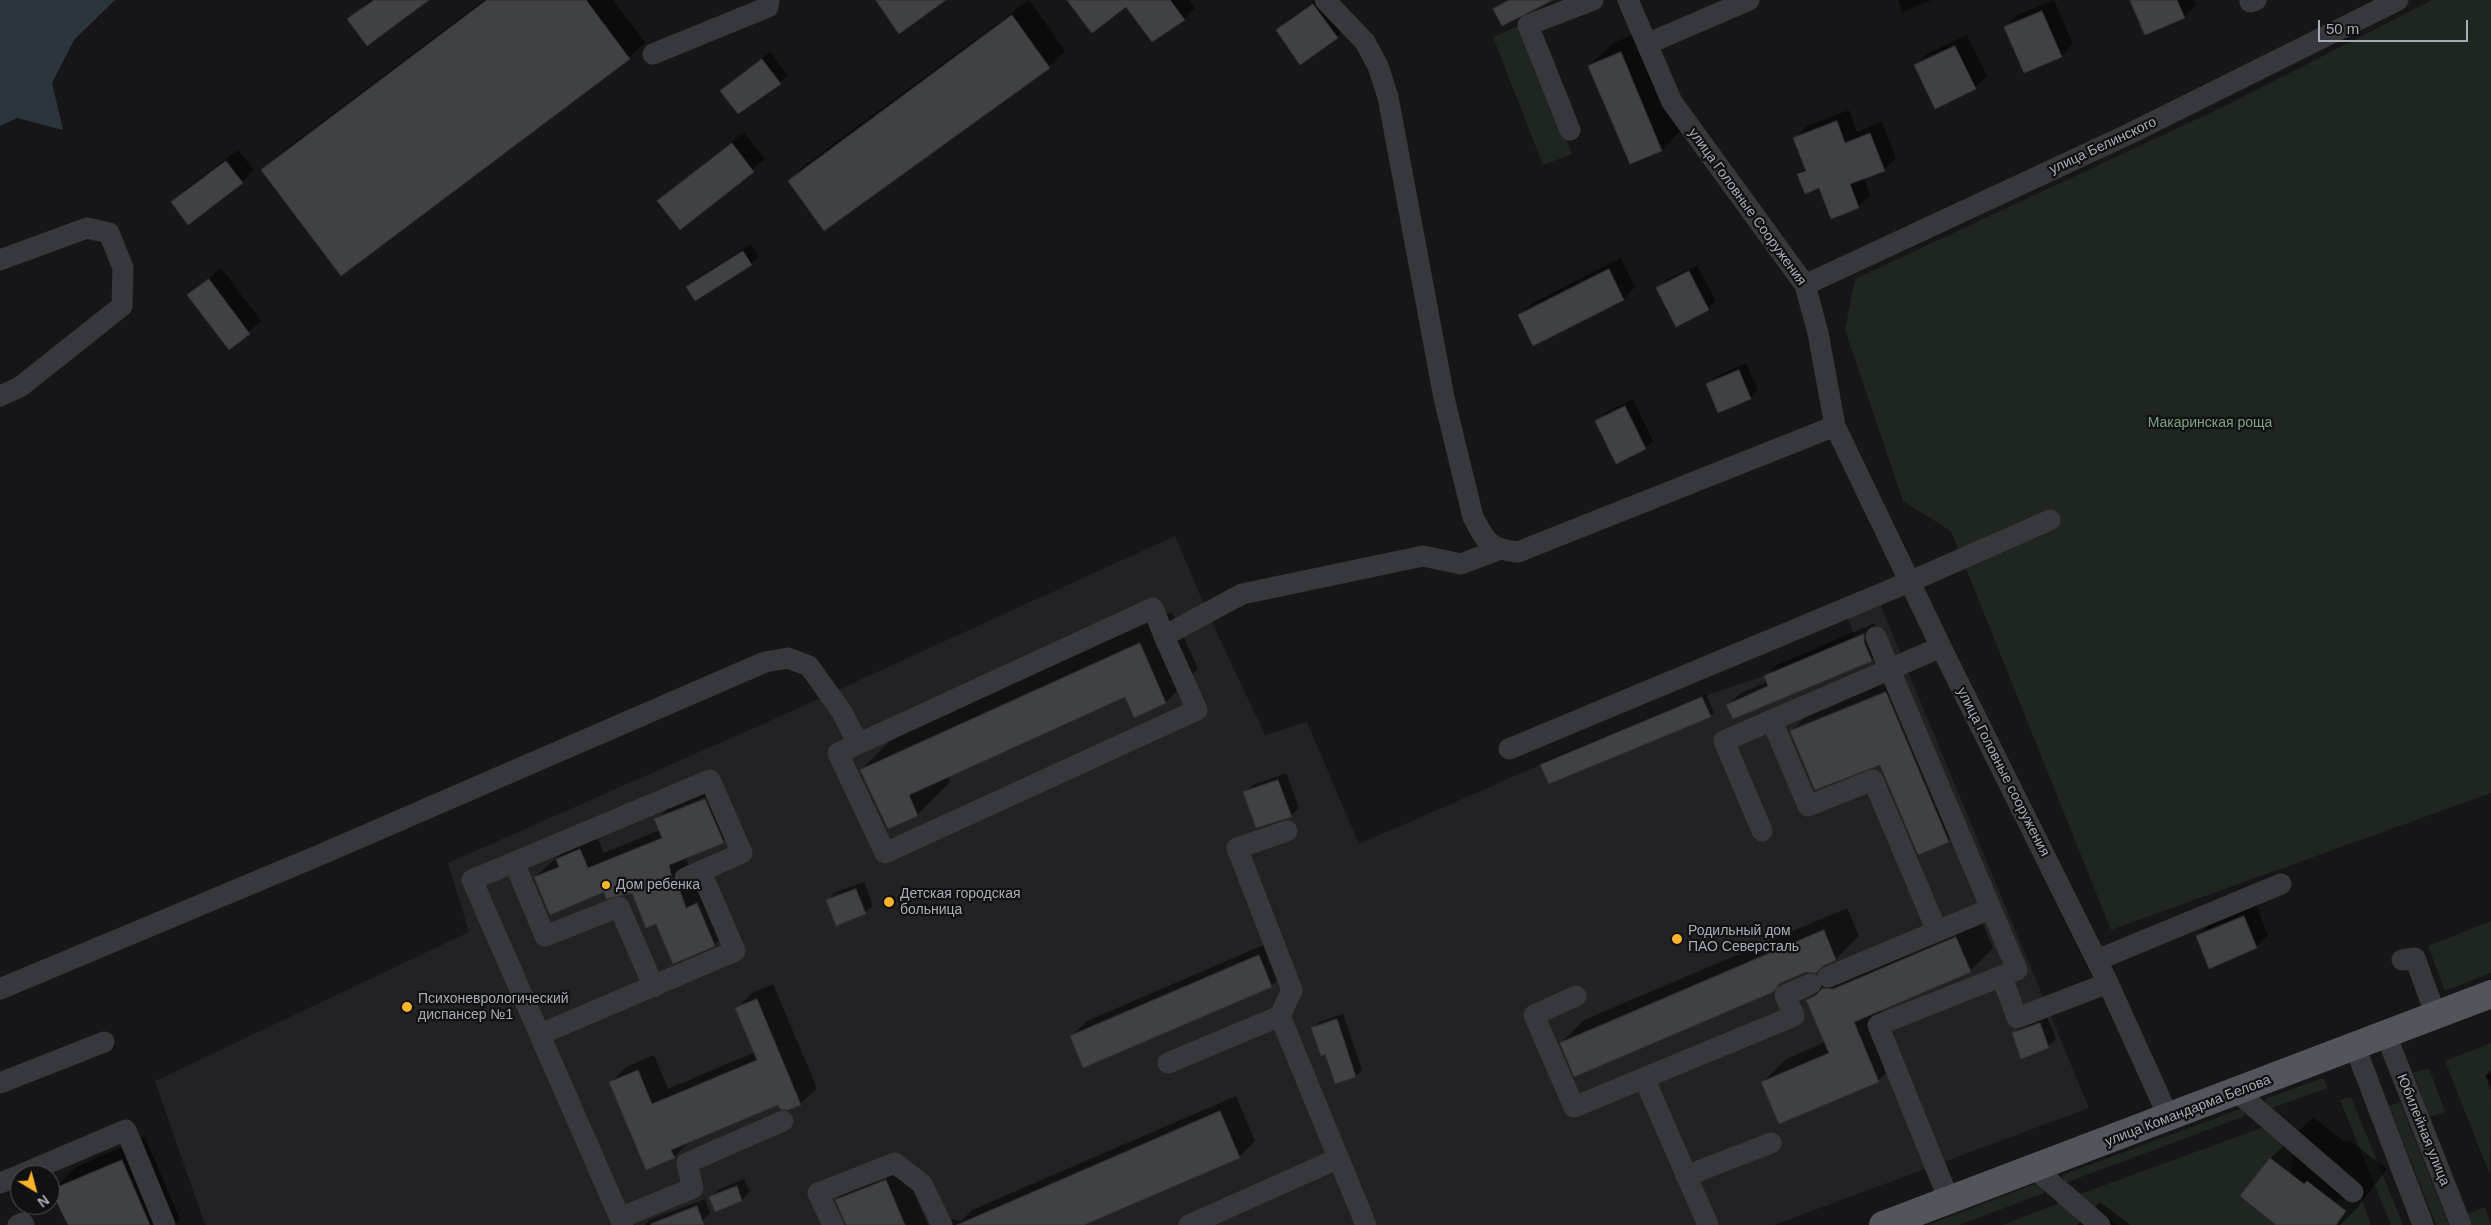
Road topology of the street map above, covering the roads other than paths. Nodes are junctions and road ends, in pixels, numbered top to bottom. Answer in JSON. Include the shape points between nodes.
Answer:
{"nodes":[{"id":1,"x":768,"y":0,"type":"edge"},
{"id":2,"x":1325,"y":0,"type":"edge"},
{"id":3,"x":1593,"y":0,"type":"edge"},
{"id":4,"x":1628,"y":0,"type":"edge"},
{"id":5,"x":1749,"y":0,"type":"edge"},
{"id":6,"x":2398,"y":0,"type":"edge"},
{"id":7,"x":1646,"y":44,"type":"junction"},
{"id":8,"x":653,"y":54,"type":"dead end"},
{"id":9,"x":1570,"y":130,"type":"dead end"},
{"id":10,"x":0,"y":260,"type":"edge"},
{"id":11,"x":1805,"y":285,"type":"junction"},
{"id":12,"x":0,"y":396,"type":"edge"},
{"id":13,"x":1835,"y":426,"type":"junction"},
{"id":14,"x":2050,"y":520,"type":"dead end"},
{"id":15,"x":1498,"y":550,"type":"junction"},
{"id":16,"x":1909,"y":582,"type":"junction"},
{"id":17,"x":1164,"y":636,"type":"junction"},
{"id":18,"x":1876,"y":637,"type":"dead end"},
{"id":19,"x":1941,"y":647,"type":"junction"},
{"id":20,"x":1890,"y":670,"type":"junction"},
{"id":21,"x":1772,"y":721,"type":"junction"},
{"id":22,"x":858,"y":744,"type":"junction"},
{"id":23,"x":1508,"y":749,"type":"dead end"},
{"id":24,"x":1287,"y":830,"type":"dead end"},
{"id":25,"x":1762,"y":832,"type":"dead end"},
{"id":26,"x":514,"y":862,"type":"junction"},
{"id":27,"x":2280,"y":884,"type":"dead end"},
{"id":28,"x":1990,"y":909,"type":"junction"},
{"id":29,"x":1937,"y":931,"type":"junction"},
{"id":30,"x":2097,"y":960,"type":"junction"},
{"id":31,"x":2402,"y":960,"type":"dead end"},
{"id":32,"x":2002,"y":977,"type":"junction"},
{"id":33,"x":2108,"y":983,"type":"junction"},
{"id":34,"x":654,"y":987,"type":"junction"},
{"id":35,"x":0,"y":989,"type":"edge"},
{"id":36,"x":2491,"y":994,"type":"edge"},
{"id":37,"x":1576,"y":996,"type":"dead end"},
{"id":38,"x":1280,"y":1016,"type":"junction"},
{"id":39,"x":2436,"y":1016,"type":"junction"},
{"id":40,"x":541,"y":1034,"type":"junction"},
{"id":41,"x":2386,"y":1035,"type":"junction"},
{"id":42,"x":104,"y":1042,"type":"dead end"},
{"id":43,"x":2355,"y":1047,"type":"junction"},
{"id":44,"x":1168,"y":1062,"type":"dead end"},
{"id":45,"x":1644,"y":1078,"type":"junction"},
{"id":46,"x":0,"y":1083,"type":"edge"},
{"id":47,"x":2237,"y":1092,"type":"junction"},
{"id":48,"x":2169,"y":1118,"type":"junction"},
{"id":49,"x":783,"y":1121,"type":"dead end"},
{"id":50,"x":1771,"y":1143,"type":"dead end"},
{"id":51,"x":1337,"y":1159,"type":"junction"},
{"id":52,"x":44,"y":1165,"type":"edge"},
{"id":53,"x":2034,"y":1168,"type":"junction"},
{"id":54,"x":1686,"y":1176,"type":"junction"},
{"id":55,"x":2353,"y":1192,"type":"dead end"},
{"id":56,"x":1949,"y":1200,"type":"junction"},
{"id":57,"x":621,"y":1222,"type":"edge"},
{"id":58,"x":18,"y":1225,"type":"edge"},
{"id":59,"x":24,"y":1225,"type":"edge"},
{"id":60,"x":165,"y":1225,"type":"edge"},
{"id":61,"x":833,"y":1225,"type":"edge"},
{"id":62,"x":942,"y":1225,"type":"edge"},
{"id":63,"x":1189,"y":1225,"type":"edge"},
{"id":64,"x":1366,"y":1225,"type":"edge"},
{"id":65,"x":1708,"y":1225,"type":"edge"},
{"id":66,"x":1883,"y":1225,"type":"edge"},
{"id":67,"x":2100,"y":1225,"type":"edge"},
{"id":68,"x":2423,"y":1225,"type":"edge"},
{"id":69,"x":2461,"y":1225,"type":"edge"}],
"edges":[{"from":1,"to":8,"type":"street","via":[[768,7]]},
{"from":2,"to":15,"type":"street","via":[[1365,42],[1378,66],[1388,97],[1444,398],[1473,517],[1482,535]]},
{"from":3,"to":9,"type":"street","via":[[1528,25]]},
{"from":4,"to":7,"type":"street","name":"улица Головные Сооружения"},
{"from":5,"to":7,"type":"street"},
{"from":6,"to":11,"type":"street","name":"улица Белинского","via":[[2129,134]]},
{"from":7,"to":11,"type":"street","name":"улица Головные Сооружения","via":[[1672,102]]},
{"from":10,"to":12,"type":"street","via":[[87,228],[109,233],[123,268],[122,306],[20,387]]},
{"from":11,"to":13,"type":"street","name":"улица Головные Сооружения","via":[[1818,333]]},
{"from":13,"to":15,"type":"street","via":[[1518,552]]},
{"from":13,"to":16,"type":"street","name":"улица Головные сооружения"},
{"from":14,"to":16,"type":"street"},
{"from":15,"to":17,"type":"street","via":[[1461,564],[1423,556],[1242,594]]},
{"from":16,"to":19,"type":"street","name":"улица Головные сооружения"},
{"from":16,"to":23,"type":"street"},
{"from":17,"to":22,"type":"street","via":[[1153,608]]},
{"from":17,"to":22,"type":"street","via":[[1197,710],[885,853],[838,753]]},
{"from":18,"to":20,"type":"street"},
{"from":19,"to":20,"type":"street"},
{"from":19,"to":30,"type":"street","name":"улица Головные сооружения"},
{"from":20,"to":21,"type":"street"},
{"from":20,"to":28,"type":"street"},
{"from":21,"to":25,"type":"street","via":[[1724,742]]},
{"from":21,"to":29,"type":"street","via":[[1808,806],[1873,780]]},
{"from":22,"to":35,"type":"street","via":[[842,712],[809,666],[788,658],[765,662]]},
{"from":24,"to":38,"type":"street","via":[[1237,848],[1292,990]]},
{"from":26,"to":34,"type":"street","via":[[545,936],[619,907]]},
{"from":26,"to":34,"type":"street","via":[[710,780],[742,853],[693,875],[735,951]]},
{"from":26,"to":40,"type":"street","via":[[472,880]]},
{"from":27,"to":30,"type":"street"},
{"from":28,"to":29,"type":"street"},
{"from":28,"to":32,"type":"street","via":[[2017,970]]},
{"from":29,"to":45,"type":"street","via":[[1785,995],[1794,1016]]},
{"from":30,"to":33,"type":"street","name":"улица Головные сооружения"},
{"from":31,"to":39,"type":"street","via":[[2415,958]]},
{"from":32,"to":33,"type":"street","via":[[2018,1018]]},
{"from":32,"to":56,"type":"street","via":[[1878,1025]]},
{"from":33,"to":48,"type":"street","name":"улица Головные сооружения"},
{"from":34,"to":40,"type":"street"},
{"from":36,"to":39,"type":"main road","name":"улица Командарма Белова"},
{"from":37,"to":45,"type":"street","via":[[1534,1015],[1574,1107]]},
{"from":38,"to":44,"type":"street"},
{"from":38,"to":51,"type":"street"},
{"from":39,"to":41,"type":"main road","name":"улица Командарма Белова"},
{"from":40,"to":57,"type":"street"},
{"from":41,"to":43,"type":"main road","name":"улица Командарма Белова"},
{"from":41,"to":69,"type":"street","name":"Юбилейная улица"},
{"from":42,"to":46,"type":"street"},
{"from":43,"to":47,"type":"main road","name":"улица Командарма Белова"},
{"from":43,"to":68,"type":"street"},
{"from":45,"to":54,"type":"street"},
{"from":47,"to":48,"type":"main road","name":"улица Командарма Белова"},
{"from":47,"to":55,"type":"street"},
{"from":48,"to":53,"type":"main road","name":"улица Командарма Белова"},
{"from":49,"to":57,"type":"street","via":[[687,1163],[693,1188]]},
{"from":50,"to":54,"type":"street"},
{"from":51,"to":63,"type":"street"},
{"from":51,"to":64,"type":"street"},
{"from":52,"to":60,"type":"street","via":[[126,1130]]},
{"from":53,"to":56,"type":"main road","name":"улица Командарма Белова"},
{"from":53,"to":67,"type":"street"},
{"from":54,"to":65,"type":"street"},
{"from":56,"to":66,"type":"main road","name":"улица Командарма Белова"},
{"from":58,"to":59,"type":"street"},
{"from":61,"to":62,"type":"street","via":[[818,1193],[895,1163],[922,1184]]}]}
